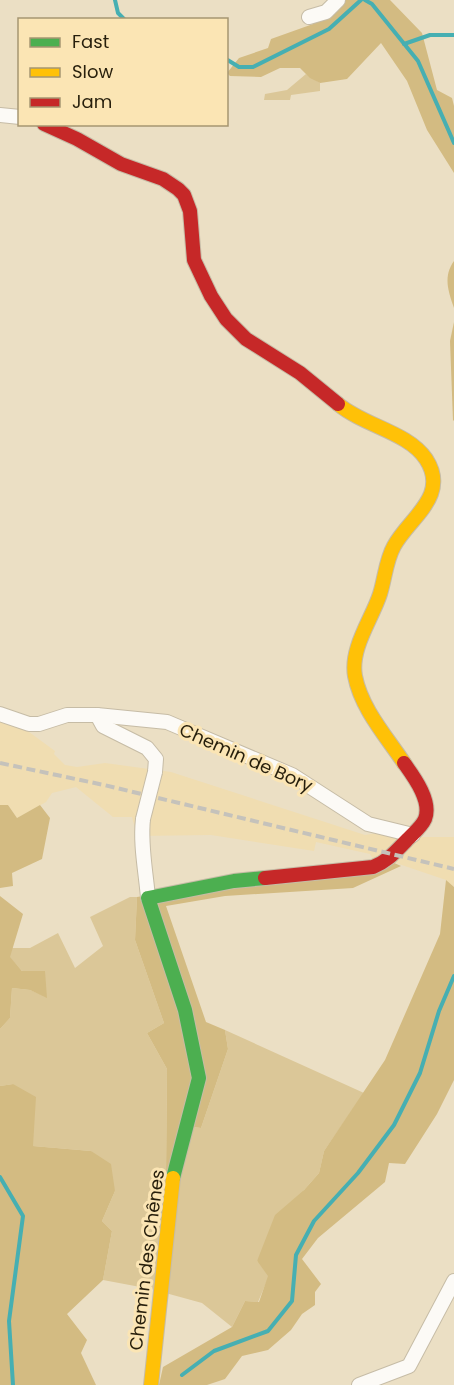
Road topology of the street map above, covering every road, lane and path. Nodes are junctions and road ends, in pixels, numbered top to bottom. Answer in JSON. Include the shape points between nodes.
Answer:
{"nodes":[{"id":1,"x":338,"y":0,"type":"edge"},
{"id":2,"x":309,"y":17,"type":"dead end"},
{"id":3,"x":0,"y":115,"type":"edge"},
{"id":4,"x":18,"y":117,"type":"edge"},
{"id":5,"x":49,"y":126,"type":"edge"},
{"id":6,"x":0,"y":714,"type":"edge"},
{"id":7,"x":97,"y":715,"type":"junction"},
{"id":8,"x":415,"y":832,"type":"junction"},
{"id":9,"x":148,"y":898,"type":"junction"},
{"id":10,"x":454,"y":1281,"type":"edge"},
{"id":11,"x":151,"y":1385,"type":"edge"},
{"id":12,"x":359,"y":1385,"type":"edge"}],
"edges":[{"from":1,"to":2,"type":"street","via":[[326,12]]},
{"from":3,"to":4,"type":"street"},
{"from":5,"to":8,"type":"street","via":[[182,193],[191,216],[194,260],[225,318],[245,338],[299,372],[355,416],[405,439],[433,472],[427,504],[388,558],[381,591],[358,646],[354,672],[364,702],[425,800],[425,819]]},
{"from":6,"to":7,"type":"street","name":"Chemin de Bory","via":[[29,724],[67,715]]},
{"from":7,"to":8,"type":"street","name":"Chemin de Bory","via":[[167,722],[292,775],[368,824]]},
{"from":7,"to":9,"type":"street","bridge":true,"via":[[103,726],[147,748],[156,759],[141,836]]},
{"from":8,"to":9,"type":"street","via":[[390,861],[373,867],[234,881]]},
{"from":9,"to":11,"type":"street","name":"Chemin des Chênes","via":[[185,1010],[199,1078],[172,1182]]},
{"from":10,"to":12,"type":"street","via":[[409,1366]]}]}
